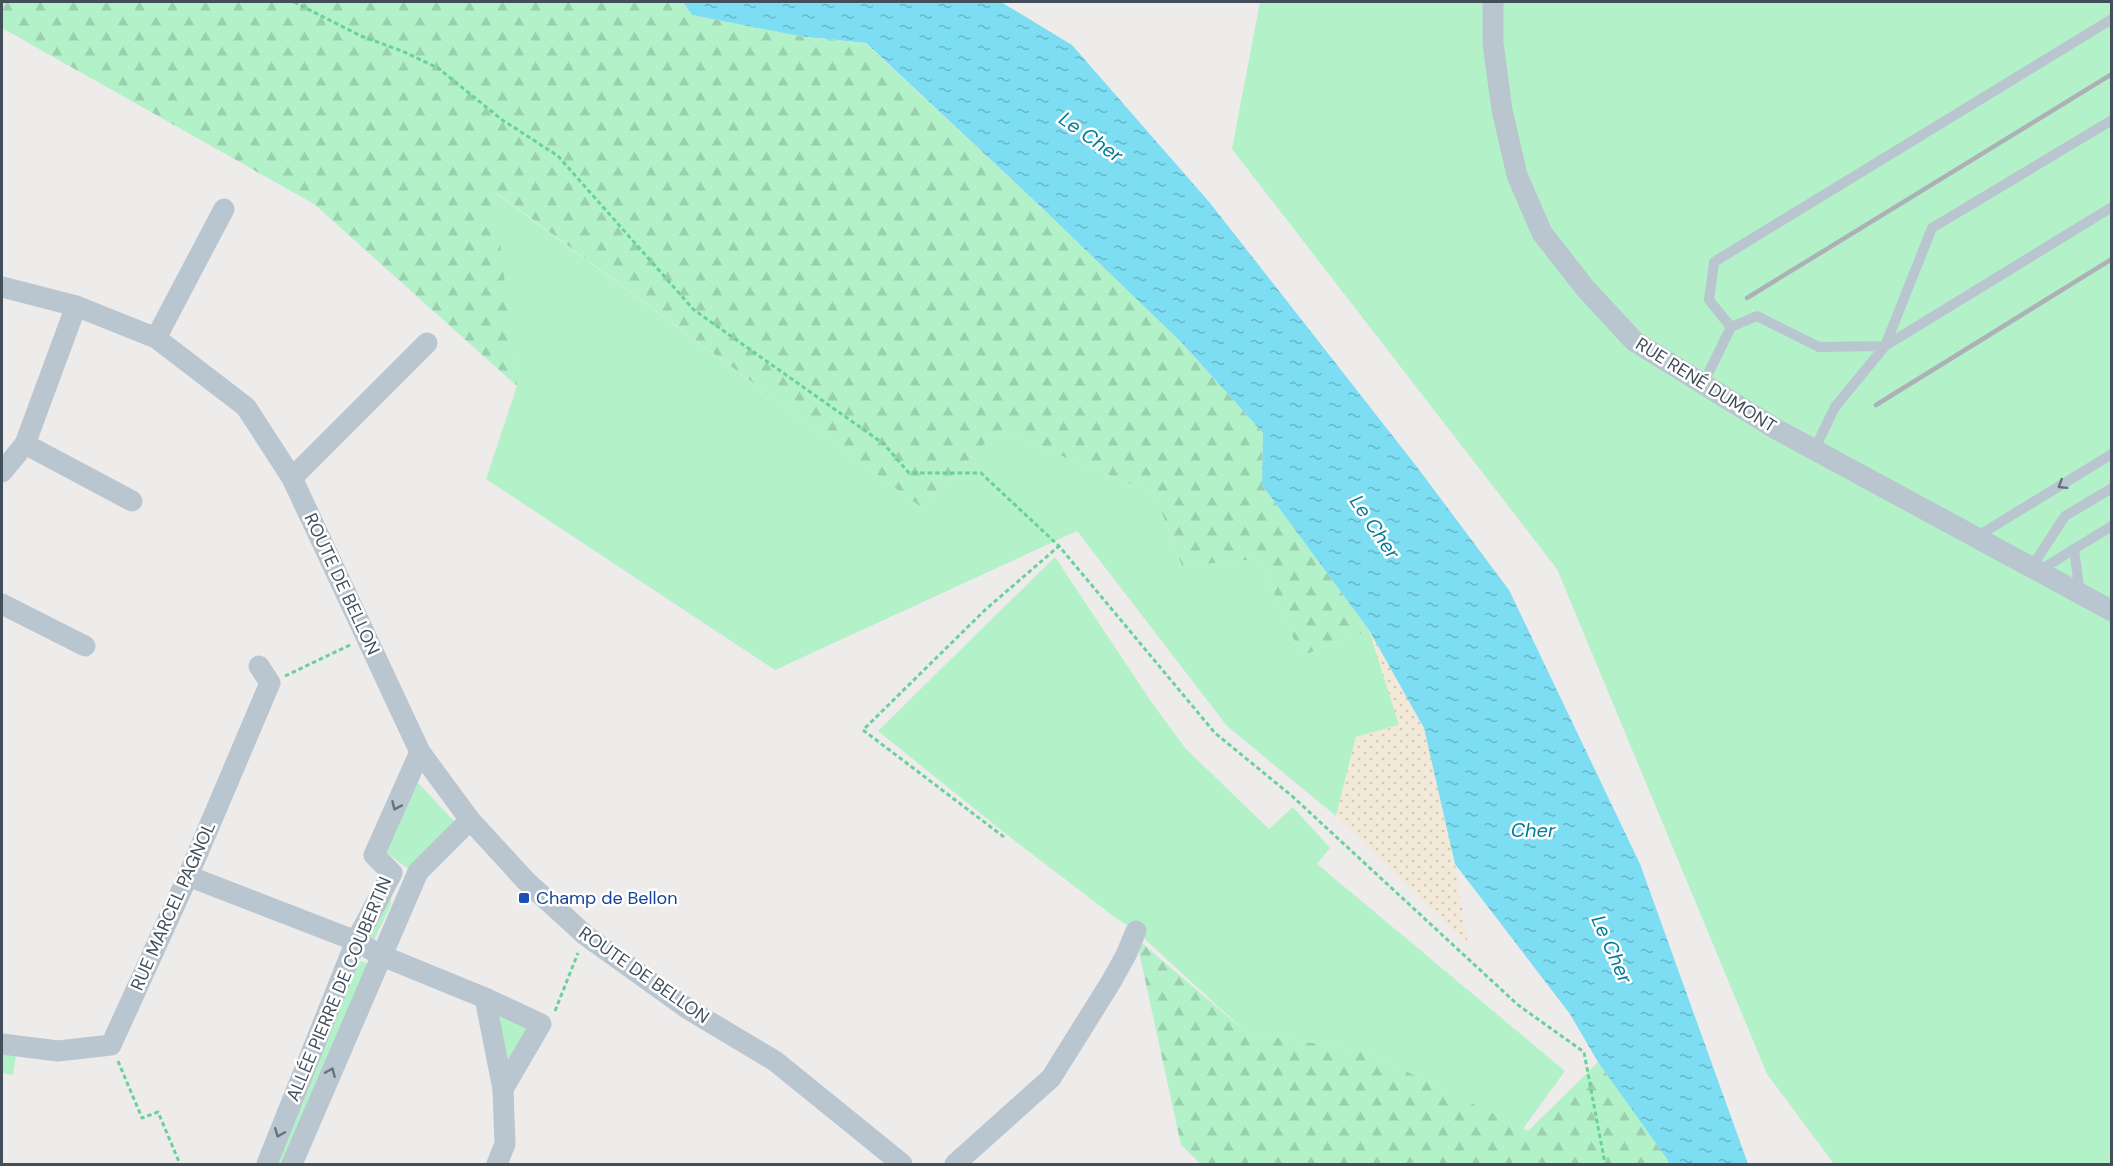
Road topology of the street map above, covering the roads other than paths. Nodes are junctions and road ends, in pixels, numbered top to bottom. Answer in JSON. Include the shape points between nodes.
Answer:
{"nodes":[{"id":1,"x":1493,"y":2,"type":"edge"},
{"id":2,"x":2112,"y":19,"type":"edge"},
{"id":3,"x":2112,"y":120,"type":"edge"},
{"id":4,"x":2112,"y":207,"type":"edge"},
{"id":5,"x":224,"y":209,"type":"dead end"},
{"id":6,"x":2,"y":287,"type":"edge"},
{"id":7,"x":76,"y":306,"type":"junction"},
{"id":8,"x":1731,"y":327,"type":"junction"},
{"id":9,"x":156,"y":338,"type":"junction"},
{"id":10,"x":428,"y":343,"type":"dead end"},
{"id":11,"x":1885,"y":346,"type":"junction"},
{"id":12,"x":1703,"y":384,"type":"junction"},
{"id":13,"x":25,"y":444,"type":"junction"},
{"id":14,"x":1815,"y":450,"type":"junction"},
{"id":15,"x":2112,"y":454,"type":"edge"},
{"id":16,"x":2,"y":472,"type":"edge"},
{"id":17,"x":292,"y":478,"type":"junction"},
{"id":18,"x":2112,"y":488,"type":"edge"},
{"id":19,"x":132,"y":501,"type":"dead end"},
{"id":20,"x":2112,"y":526,"type":"edge"},
{"id":21,"x":1976,"y":538,"type":"junction"},
{"id":22,"x":2074,"y":549,"type":"junction"},
{"id":23,"x":2035,"y":570,"type":"junction"},
{"id":24,"x":2080,"y":594,"type":"junction"},
{"id":25,"x":2,"y":604,"type":"edge"},
{"id":26,"x":2112,"y":611,"type":"edge"},
{"id":27,"x":85,"y":646,"type":"dead end"},
{"id":28,"x":265,"y":674,"type":"road end"},
{"id":29,"x":420,"y":752,"type":"junction"},
{"id":30,"x":470,"y":820,"type":"junction"},
{"id":31,"x":392,"y":873,"type":"junction"},
{"id":32,"x":188,"y":876,"type":"junction"},
{"id":33,"x":413,"y":883,"type":"junction"},
{"id":34,"x":1136,"y":932,"type":"dead end"},
{"id":35,"x":356,"y":941,"type":"junction"},
{"id":36,"x":381,"y":955,"type":"junction"},
{"id":37,"x":485,"y":998,"type":"junction"},
{"id":38,"x":2,"y":1044,"type":"edge"},
{"id":39,"x":503,"y":1089,"type":"junction"},
{"id":40,"x":880,"y":1157,"type":"edge"},
{"id":41,"x":267,"y":1164,"type":"edge"},
{"id":42,"x":292,"y":1164,"type":"edge"},
{"id":43,"x":497,"y":1164,"type":"edge"},
{"id":44,"x":902,"y":1164,"type":"edge"},
{"id":45,"x":955,"y":1164,"type":"edge"}],
"edges":[{"from":1,"to":12,"type":"street","name":"RUE RENÉ DUMONT","via":[[1493,43],[1502,110],[1517,175],[1542,233],[1584,288],[1634,341]]},
{"from":2,"to":8,"type":"lane","via":[[1714,262],[1708,300]]},
{"from":3,"to":11,"type":"lane","via":[[1932,228]]},
{"from":4,"to":11,"type":"lane"},
{"from":5,"to":9,"type":"street"},
{"from":6,"to":7,"type":"street","name":"ROUTE DE BELLON"},
{"from":7,"to":9,"type":"street","name":"ROUTE DE BELLON"},
{"from":7,"to":13,"type":"street"},
{"from":8,"to":11,"type":"lane","via":[[1757,316],[1819,347]]},
{"from":8,"to":12,"type":"lane"},
{"from":9,"to":17,"type":"street","name":"ROUTE DE BELLON","via":[[246,407]]},
{"from":10,"to":17,"type":"street"},
{"from":11,"to":14,"type":"lane","via":[[1835,407]]},
{"from":12,"to":14,"type":"street","name":"RUE RENÉ DUMONT"},
{"from":13,"to":16,"type":"street"},
{"from":13,"to":19,"type":"street"},
{"from":14,"to":21,"type":"street","name":"RUE RENÉ DUMONT"},
{"from":15,"to":21,"type":"lane","one_way":true},
{"from":17,"to":29,"type":"street","name":"ROUTE DE BELLON"},
{"from":18,"to":23,"type":"lane","via":[[2065,516]]},
{"from":20,"to":22,"type":"lane"},
{"from":21,"to":23,"type":"street","name":"RUE RENÉ DUMONT"},
{"from":22,"to":23,"type":"lane"},
{"from":22,"to":24,"type":"lane"},
{"from":23,"to":24,"type":"street","name":"RUE RENÉ DUMONT"},
{"from":24,"to":26,"type":"street","name":"RUE RENÉ DUMONT"},
{"from":25,"to":27,"type":"street"},
{"from":28,"to":32,"type":"street","name":"RUE MARCEL PAGNOL"},
{"from":29,"to":30,"type":"street","name":"ROUTE DE BELLON"},
{"from":29,"to":31,"type":"street","name":"ALLÉE PIERRE DE COUBERTIN","one_way":true,"via":[[374,855]]},
{"from":30,"to":33,"type":"street","via":[[418,872]]},
{"from":30,"to":40,"type":"street","name":"ROUTE DE BELLON","via":[[526,881],[585,935],[688,1009],[776,1061]]},
{"from":31,"to":33,"type":"street"},
{"from":31,"to":35,"type":"street","name":"ALLÉE PIERRE DE COUBERTIN"},
{"from":32,"to":35,"type":"street"},
{"from":32,"to":38,"type":"street","name":"RUE MARCEL PAGNOL","via":[[111,1045],[58,1051]]},
{"from":33,"to":36,"type":"street"},
{"from":34,"to":45,"type":"street","via":[[1111,982],[1051,1078]]},
{"from":35,"to":36,"type":"street"},
{"from":35,"to":41,"type":"street","name":"ALLÉE PIERRE DE COUBERTIN","one_way":true},
{"from":36,"to":37,"type":"street"},
{"from":42,"to":36,"type":"street","one_way":true},
{"from":37,"to":39,"type":"street"},
{"from":37,"to":39,"type":"street","via":[[541,1024]]},
{"from":39,"to":43,"type":"street","via":[[505,1144]]},
{"from":40,"to":44,"type":"street","name":"ROUTE DE BELLON"}]}
